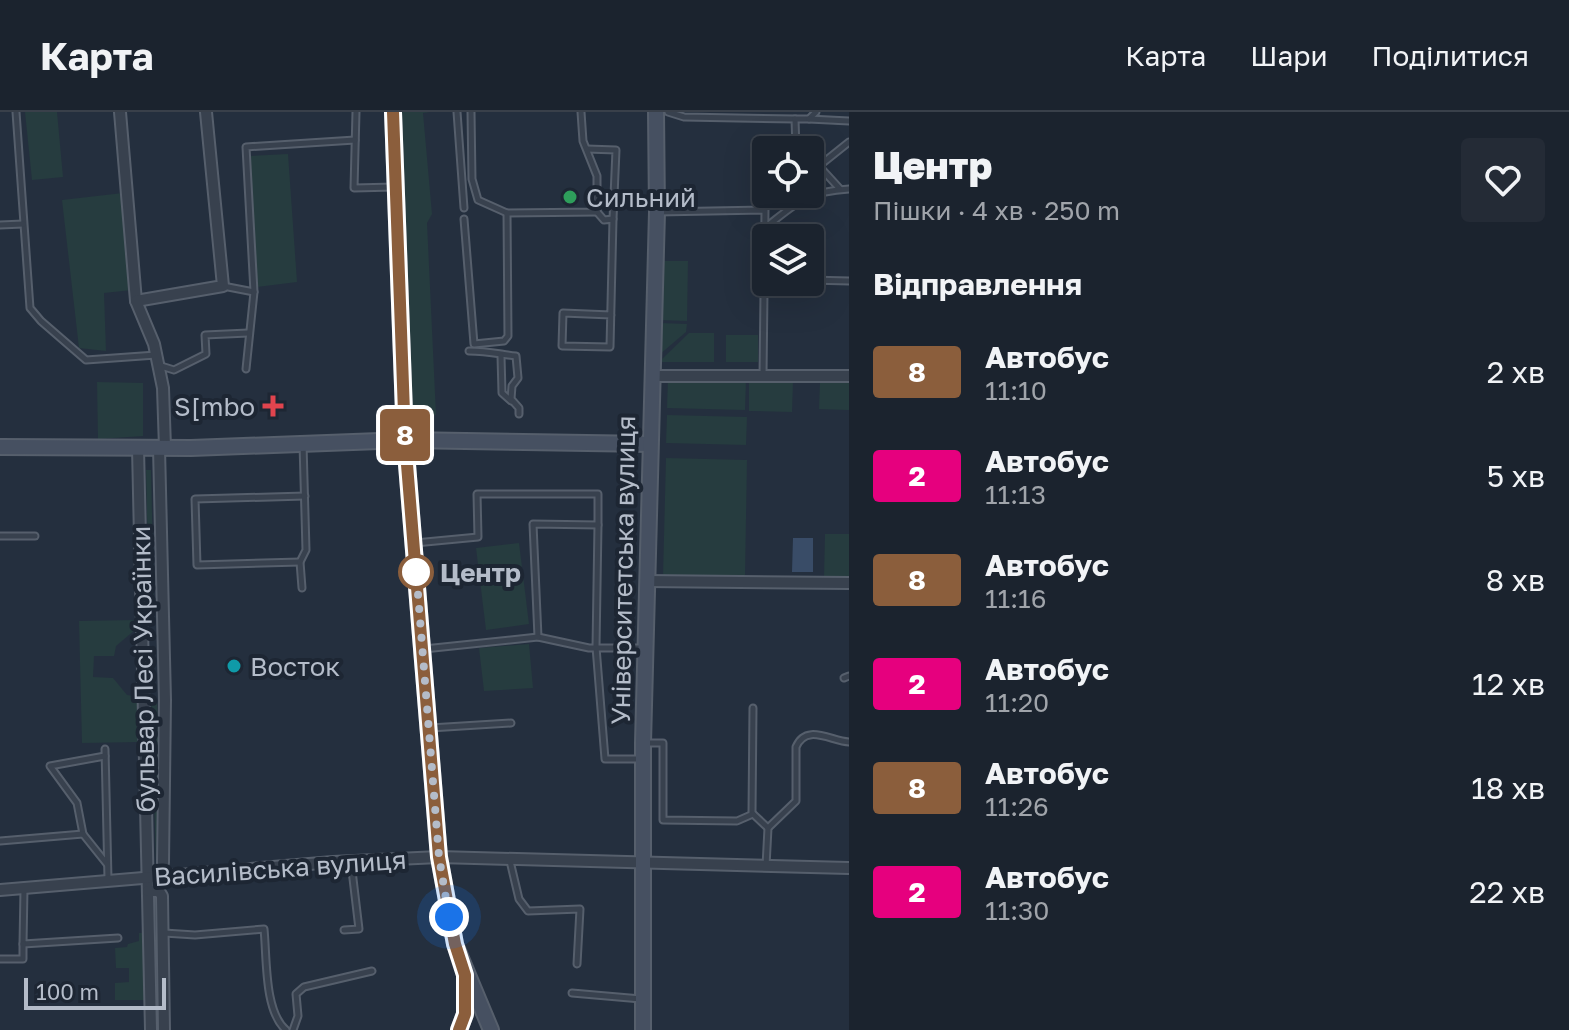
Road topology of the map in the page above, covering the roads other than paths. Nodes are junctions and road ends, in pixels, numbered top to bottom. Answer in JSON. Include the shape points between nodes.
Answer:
{"nodes":[{"id":1,"x":16,"y":112,"type":"edge"},
{"id":2,"x":120,"y":112,"type":"edge"},
{"id":3,"x":206,"y":112,"type":"edge"},
{"id":4,"x":356,"y":112,"type":"edge"},
{"id":5,"x":393,"y":112,"type":"edge"},
{"id":6,"x":457,"y":112,"type":"edge"},
{"id":7,"x":471,"y":112,"type":"edge"},
{"id":8,"x":581,"y":112,"type":"edge"},
{"id":9,"x":656,"y":112,"type":"edge"},
{"id":10,"x":668,"y":112,"type":"edge"},
{"id":11,"x":816,"y":112,"type":"edge"},
{"id":12,"x":795,"y":119,"type":"junction"},
{"id":13,"x":809,"y":119,"type":"junction"},
{"id":14,"x":849,"y":121,"type":"edge"},
{"id":15,"x":796,"y":136,"type":"edge"},
{"id":16,"x":355,"y":140,"type":"junction"},
{"id":17,"x":849,"y":142,"type":"edge"},
{"id":18,"x":586,"y":149,"type":"junction"},
{"id":19,"x":824,"y":162,"type":"edge"},
{"id":20,"x":824,"y":171,"type":"edge"},
{"id":21,"x":395,"y":187,"type":"junction"},
{"id":22,"x":849,"y":189,"type":"edge"},
{"id":23,"x":841,"y":190,"type":"junction"},
{"id":24,"x":464,"y":208,"type":"dead end"},
{"id":25,"x":597,"y":212,"type":"junction"},
{"id":26,"x":657,"y":212,"type":"junction"},
{"id":27,"x":507,"y":213,"type":"junction"},
{"id":28,"x":464,"y":219,"type":"dead end"},
{"id":29,"x":613,"y":219,"type":"junction"},
{"id":30,"x":23,"y":224,"type":"junction"},
{"id":31,"x":765,"y":224,"type":"edge"},
{"id":32,"x":770,"y":224,"type":"edge"},
{"id":33,"x":0,"y":225,"type":"edge"},
{"id":34,"x":824,"y":280,"type":"edge"},
{"id":35,"x":849,"y":281,"type":"edge"},
{"id":36,"x":223,"y":286,"type":"junction"},
{"id":37,"x":254,"y":292,"type":"junction"},
{"id":38,"x":764,"y":296,"type":"edge"},
{"id":39,"x":136,"y":301,"type":"junction"},
{"id":40,"x":611,"y":315,"type":"junction"},
{"id":41,"x":248,"y":333,"type":"junction"},
{"id":42,"x":469,"y":351,"type":"dead end"},
{"id":43,"x":156,"y":355,"type":"junction"},
{"id":44,"x":500,"y":356,"type":"junction"},
{"id":45,"x":246,"y":369,"type":"dead end"},
{"id":46,"x":652,"y":376,"type":"junction"},
{"id":47,"x":763,"y":376,"type":"junction"},
{"id":48,"x":849,"y":376,"type":"edge"},
{"id":49,"x":513,"y":402,"type":"junction"},
{"id":50,"x":519,"y":414,"type":"dead end"},
{"id":51,"x":405,"y":440,"type":"junction"},
{"id":52,"x":303,"y":443,"type":"junction"},
{"id":53,"x":650,"y":444,"type":"junction"},
{"id":54,"x":0,"y":447,"type":"edge"},
{"id":55,"x":138,"y":448,"type":"junction"},
{"id":56,"x":162,"y":448,"type":"junction"},
{"id":57,"x":305,"y":496,"type":"junction"},
{"id":58,"x":598,"y":525,"type":"junction"},
{"id":59,"x":0,"y":536,"type":"edge"},
{"id":60,"x":35,"y":536,"type":"dead end"},
{"id":61,"x":413,"y":543,"type":"junction"},
{"id":62,"x":300,"y":562,"type":"junction"},
{"id":63,"x":646,"y":581,"type":"junction"},
{"id":64,"x":849,"y":583,"type":"edge"},
{"id":65,"x":302,"y":588,"type":"dead end"},
{"id":66,"x":538,"y":637,"type":"junction"},
{"id":67,"x":596,"y":647,"type":"junction"},
{"id":68,"x":646,"y":648,"type":"junction"},
{"id":69,"x":423,"y":649,"type":"junction"},
{"id":70,"x":753,"y":708,"type":"dead end"},
{"id":71,"x":511,"y":723,"type":"dead end"},
{"id":72,"x":429,"y":728,"type":"junction"},
{"id":73,"x":849,"y":742,"type":"edge"},
{"id":74,"x":643,"y":743,"type":"junction"},
{"id":75,"x":643,"y":759,"type":"junction"},
{"id":76,"x":753,"y":814,"type":"junction"},
{"id":77,"x":768,"y":828,"type":"junction"},
{"id":78,"x":83,"y":834,"type":"junction"},
{"id":79,"x":0,"y":841,"type":"edge"},
{"id":80,"x":439,"y":857,"type":"junction"},
{"id":81,"x":510,"y":860,"type":"junction"},
{"id":82,"x":351,"y":861,"type":"junction"},
{"id":83,"x":163,"y":863,"type":"dead end"},
{"id":84,"x":108,"y":864,"type":"junction"},
{"id":85,"x":645,"y":865,"type":"junction"},
{"id":86,"x":766,"y":867,"type":"junction"},
{"id":87,"x":849,"y":868,"type":"edge"},
{"id":88,"x":148,"y":877,"type":"junction"},
{"id":89,"x":108,"y":880,"type":"junction"},
{"id":90,"x":24,"y":888,"type":"junction"},
{"id":91,"x":0,"y":890,"type":"edge"},
{"id":92,"x":148,"y":891,"type":"junction"},
{"id":93,"x":149,"y":930,"type":"junction"},
{"id":94,"x":344,"y":930,"type":"dead end"},
{"id":95,"x":163,"y":931,"type":"junction"},
{"id":96,"x":118,"y":938,"type":"dead end"},
{"id":97,"x":23,"y":944,"type":"junction"},
{"id":98,"x":0,"y":959,"type":"edge"},
{"id":99,"x":577,"y":964,"type":"dead end"},
{"id":100,"x":372,"y":971,"type":"dead end"},
{"id":101,"x":465,"y":975,"type":"junction"},
{"id":102,"x":150,"y":982,"type":"junction"},
{"id":103,"x":164,"y":982,"type":"junction"},
{"id":104,"x":572,"y":993,"type":"dead end"},
{"id":105,"x":642,"y":999,"type":"junction"},
{"id":106,"x":151,"y":1030,"type":"edge"},
{"id":107,"x":164,"y":1030,"type":"edge"},
{"id":108,"x":286,"y":1030,"type":"edge"},
{"id":109,"x":293,"y":1030,"type":"edge"},
{"id":110,"x":459,"y":1030,"type":"edge"},
{"id":111,"x":491,"y":1030,"type":"edge"},
{"id":112,"x":643,"y":1030,"type":"edge"}],
"edges":[{"from":1,"to":30,"type":"lane"},
{"from":2,"to":39,"type":"street","name":"бульвар Лесі Українки"},
{"from":3,"to":36,"type":"street"},
{"from":4,"to":16,"type":"lane"},
{"from":5,"to":21,"type":"street"},
{"from":6,"to":24,"type":"lane"},
{"from":7,"to":27,"type":"lane","via":[[472,179],[478,200]]},
{"from":8,"to":18,"type":"lane"},
{"from":9,"to":26,"type":"street","name":"Університетська вулиця"},
{"from":10,"to":12,"type":"lane","via":[[684,117]]},
{"from":11,"to":13,"type":"lane"},
{"from":12,"to":13,"type":"lane"},
{"from":12,"to":15,"type":"lane"},
{"from":13,"to":14,"type":"lane"},
{"from":16,"to":21,"type":"lane","via":[[354,188]]},
{"from":16,"to":37,"type":"lane","via":[[246,147]]},
{"from":17,"to":19,"type":"lane"},
{"from":18,"to":25,"type":"lane","via":[[597,176]]},
{"from":18,"to":29,"type":"lane","via":[[616,150]]},
{"from":20,"to":23,"type":"lane"},
{"from":21,"to":51,"type":"street"},
{"from":22,"to":23,"type":"lane"},
{"from":23,"to":32,"type":"lane","via":[[805,196]]},
{"from":25,"to":27,"type":"lane"},
{"from":25,"to":29,"type":"lane","via":[[604,220]]},
{"from":26,"to":31,"type":"lane","via":[[765,210]]},
{"from":26,"to":46,"type":"street","name":"Університетська вулиця"},
{"from":27,"to":28,"type":"lane","via":[[504,341],[474,344]]},
{"from":29,"to":40,"type":"lane"},
{"from":30,"to":33,"type":"lane"},
{"from":30,"to":43,"type":"lane","via":[[30,308],[41,321],[86,360]]},
{"from":34,"to":35,"type":"lane"},
{"from":36,"to":37,"type":"lane"},
{"from":36,"to":39,"type":"street"},
{"from":37,"to":41,"type":"lane"},
{"from":38,"to":47,"type":"lane"},
{"from":39,"to":43,"type":"street","name":"бульвар Лесі Українки"},
{"from":40,"to":40,"type":"lane","via":[[610,347],[562,346],[563,313]]},
{"from":41,"to":43,"type":"lane","via":[[205,335],[206,354],[174,370],[161,366]]},
{"from":41,"to":45,"type":"lane"},
{"from":42,"to":44,"type":"lane","via":[[493,350]]},
{"from":43,"to":56,"type":"street","name":"бульвар Лесі Українки","via":[[163,388]]},
{"from":44,"to":49,"type":"lane","via":[[503,395]]},
{"from":44,"to":49,"type":"lane","via":[[517,358]]},
{"from":46,"to":47,"type":"street"},
{"from":46,"to":53,"type":"street","name":"Університетська вулиця"},
{"from":47,"to":48,"type":"street"},
{"from":49,"to":50,"type":"lane"},
{"from":51,"to":52,"type":"street"},
{"from":51,"to":53,"type":"street","via":[[519,437]]},
{"from":51,"to":61,"type":"street"},
{"from":52,"to":56,"type":"street"},
{"from":52,"to":57,"type":"lane"},
{"from":53,"to":63,"type":"street","name":"Університетська вулиця"},
{"from":54,"to":55,"type":"street"},
{"from":55,"to":56,"type":"street"},
{"from":55,"to":88,"type":"street","name":"бульвар Лесі Українки"},
{"from":56,"to":83,"type":"street","name":"бульвар Лесі Українки"},
{"from":57,"to":62,"type":"lane","via":[[306,550]]},
{"from":57,"to":62,"type":"lane","via":[[195,499],[197,565]]},
{"from":58,"to":61,"type":"lane","via":[[598,494],[477,494],[478,537]]},
{"from":58,"to":66,"type":"lane","via":[[533,524]]},
{"from":58,"to":67,"type":"lane"},
{"from":59,"to":60,"type":"lane"},
{"from":61,"to":69,"type":"street"},
{"from":62,"to":65,"type":"lane"},
{"from":63,"to":64,"type":"street"},
{"from":63,"to":68,"type":"street","name":"Університетська вулиця"},
{"from":66,"to":67,"type":"lane"},
{"from":66,"to":69,"type":"lane"},
{"from":67,"to":68,"type":"lane"},
{"from":67,"to":75,"type":"lane","via":[[605,759]]},
{"from":68,"to":74,"type":"street","name":"Університетська вулиця"},
{"from":69,"to":72,"type":"street"},
{"from":70,"to":76,"type":"lane"},
{"from":71,"to":72,"type":"lane"},
{"from":72,"to":80,"type":"street"},
{"from":73,"to":77,"type":"lane","via":[[824,735],[799,739],[796,801]]},
{"from":74,"to":75,"type":"street","name":"Університетська вулиця"},
{"from":74,"to":76,"type":"lane","via":[[663,743],[663,820],[737,821]]},
{"from":75,"to":85,"type":"street","name":"Університетська вулиця"},
{"from":76,"to":77,"type":"lane"},
{"from":77,"to":86,"type":"lane"},
{"from":78,"to":79,"type":"lane"},
{"from":78,"to":84,"type":"lane"},
{"from":78,"to":84,"type":"lane","via":[[77,803],[50,766],[105,753]]},
{"from":80,"to":81,"type":"street","name":"Василівська вулиця"},
{"from":80,"to":82,"type":"street","name":"Василівська вулиця"},
{"from":80,"to":101,"type":"street"},
{"from":81,"to":85,"type":"street","name":"Василівська вулиця"},
{"from":81,"to":99,"type":"lane","via":[[519,899],[528,911],[580,909]]},
{"from":82,"to":88,"type":"street","name":"Василівська вулиця"},
{"from":82,"to":94,"type":"lane","via":[[359,929]]},
{"from":84,"to":89,"type":"lane"},
{"from":85,"to":86,"type":"street","name":"Василівська вулиця"},
{"from":85,"to":105,"type":"street","name":"Університетська вулиця"},
{"from":86,"to":87,"type":"street","name":"Василівська вулиця"},
{"from":88,"to":89,"type":"street","name":"Василівська вулиця"},
{"from":88,"to":92,"type":"street","name":"бульвар Лесі Українки"},
{"from":89,"to":90,"type":"street","name":"Василівська вулиця"},
{"from":90,"to":91,"type":"street","name":"Василівська вулиця"},
{"from":90,"to":97,"type":"lane"},
{"from":92,"to":93,"type":"street","name":"бульвар Лесі Українки"},
{"from":92,"to":95,"type":"street","name":"бульвар Лесі Українки","via":[[162,892]]},
{"from":93,"to":95,"type":"street"},
{"from":93,"to":102,"type":"street","name":"бульвар Лесі Українки"},
{"from":95,"to":103,"type":"street","name":"бульвар Лесі Українки"},
{"from":95,"to":108,"type":"lane","via":[[195,935],[264,929],[272,1008]]},
{"from":96,"to":97,"type":"lane"},
{"from":97,"to":98,"type":"lane","via":[[23,959]]},
{"from":100,"to":109,"type":"lane","via":[[304,987],[296,994]]},
{"from":101,"to":110,"type":"street","via":[[465,1014]]},
{"from":101,"to":111,"type":"street"},
{"from":102,"to":103,"type":"street"},
{"from":102,"to":106,"type":"street","name":"бульвар Лесі Українки"},
{"from":103,"to":107,"type":"street","name":"бульвар Лесі Українки"},
{"from":104,"to":105,"type":"lane"},
{"from":105,"to":112,"type":"street","name":"Університетська вулиця"}]}
